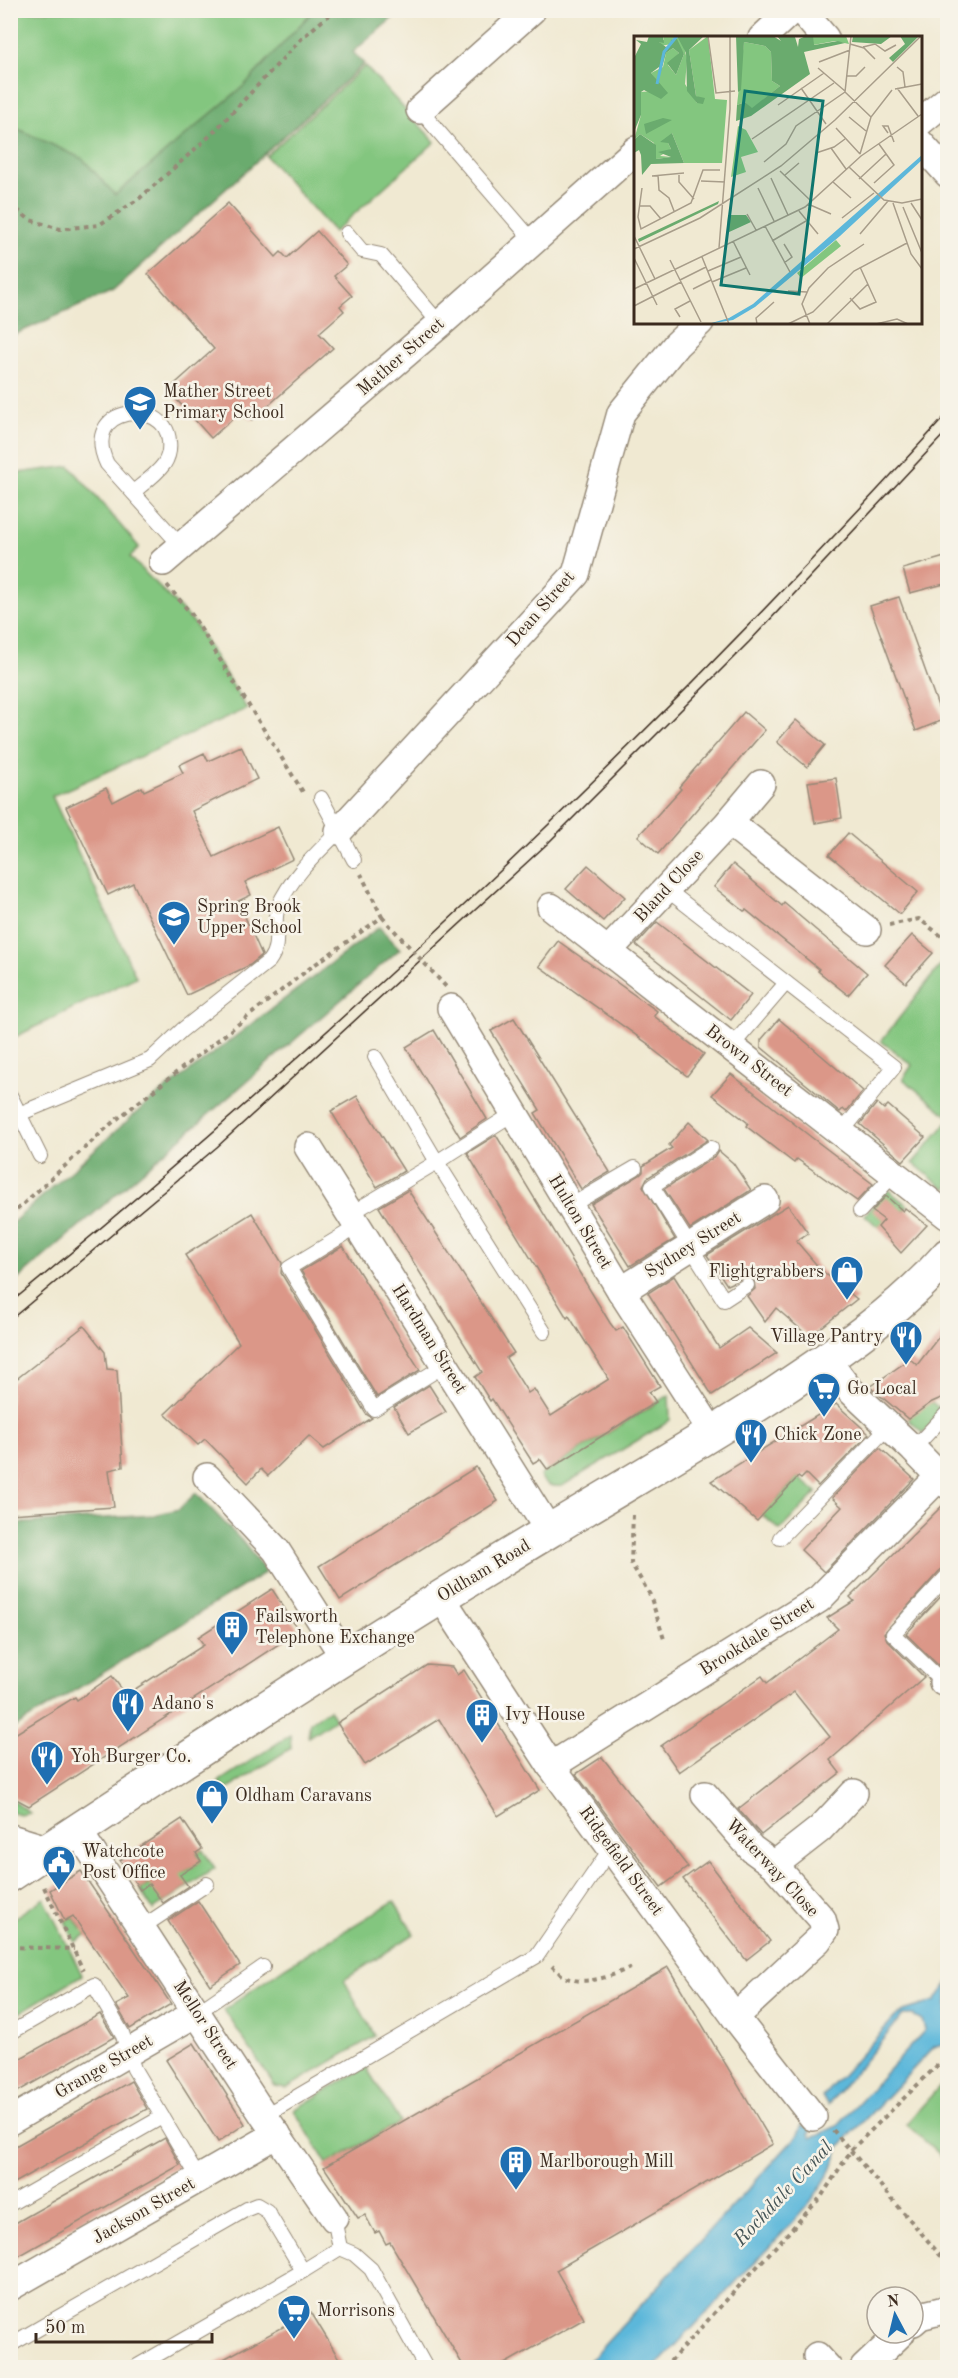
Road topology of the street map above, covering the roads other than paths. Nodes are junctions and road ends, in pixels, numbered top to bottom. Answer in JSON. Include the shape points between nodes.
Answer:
{"nodes":[{"id":1,"x":532,"y":10,"type":"edge"},
{"id":2,"x":792,"y":10,"type":"edge"},
{"id":3,"x":801,"y":10,"type":"edge"},
{"id":4,"x":764,"y":36,"type":"edge"},
{"id":5,"x":823,"y":36,"type":"edge"},
{"id":6,"x":948,"y":99,"type":"edge"},
{"id":7,"x":420,"y":110,"type":"joint"},
{"id":8,"x":922,"y":121,"type":"edge"},
{"id":9,"x":922,"y":143,"type":"edge"},
{"id":10,"x":634,"y":152,"type":"edge"},
{"id":11,"x":948,"y":174,"type":"edge"},
{"id":12,"x":346,"y":233,"type":"dead end"},
{"id":13,"x":533,"y":241,"type":"junction"},
{"id":14,"x":440,"y":324,"type":"junction"},
{"id":15,"x":698,"y":324,"type":"edge"},
{"id":16,"x":133,"y":492,"type":"junction"},
{"id":17,"x":172,"y":554,"type":"joint"},
{"id":18,"x":761,"y":784,"type":"dead end"},
{"id":19,"x":321,"y":798,"type":"dead end"},
{"id":20,"x":729,"y":822,"type":"junction"},
{"id":21,"x":339,"y":831,"type":"junction"},
{"id":22,"x":354,"y":860,"type":"road end"},
{"id":23,"x":666,"y":889,"type":"junction"},
{"id":24,"x":551,"y":907,"type":"dead end"},
{"id":25,"x":867,"y":930,"type":"road end"},
{"id":26,"x":609,"y":950,"type":"junction"},
{"id":27,"x":786,"y":983,"type":"junction"},
{"id":28,"x":449,"y":999,"type":"road end"},
{"id":29,"x":731,"y":1047,"type":"junction"},
{"id":30,"x":375,"y":1057,"type":"dead end"},
{"id":31,"x":10,"y":1095,"type":"edge"},
{"id":32,"x":514,"y":1113,"type":"junction"},
{"id":33,"x":20,"y":1114,"type":"junction"},
{"id":34,"x":841,"y":1133,"type":"junction"},
{"id":35,"x":308,"y":1147,"type":"dead end"},
{"id":36,"x":711,"y":1148,"type":"dead end"},
{"id":37,"x":40,"y":1156,"type":"dead end"},
{"id":38,"x":437,"y":1162,"type":"junction"},
{"id":39,"x":635,"y":1167,"type":"dead end"},
{"id":40,"x":894,"y":1174,"type":"junction"},
{"id":41,"x":765,"y":1200,"type":"dead end"},
{"id":42,"x":570,"y":1206,"type":"junction"},
{"id":43,"x":860,"y":1211,"type":"dead end"},
{"id":44,"x":948,"y":1216,"type":"edge"},
{"id":45,"x":354,"y":1220,"type":"junction"},
{"id":46,"x":691,"y":1247,"type":"junction"},
{"id":47,"x":942,"y":1271,"type":"edge"},
{"id":48,"x":747,"y":1285,"type":"dead end"},
{"id":49,"x":621,"y":1291,"type":"junction"},
{"id":50,"x":544,"y":1332,"type":"dead end"},
{"id":51,"x":827,"y":1360,"type":"junction"},
{"id":52,"x":445,"y":1365,"type":"junction"},
{"id":53,"x":948,"y":1412,"type":"edge"},
{"id":54,"x":888,"y":1427,"type":"junction"},
{"id":55,"x":713,"y":1434,"type":"junction"},
{"id":56,"x":913,"y":1449,"type":"junction"},
{"id":57,"x":207,"y":1477,"type":"dead end"},
{"id":58,"x":943,"y":1481,"type":"edge"},
{"id":59,"x":549,"y":1531,"type":"junction"},
{"id":60,"x":780,"y":1538,"type":"dead end"},
{"id":61,"x":948,"y":1575,"type":"edge"},
{"id":62,"x":441,"y":1597,"type":"junction"},
{"id":63,"x":344,"y":1657,"type":"junction"},
{"id":64,"x":945,"y":1680,"type":"edge"},
{"id":65,"x":551,"y":1766,"type":"junction"},
{"id":66,"x":854,"y":1793,"type":"dead end"},
{"id":67,"x":705,"y":1795,"type":"dead end"},
{"id":68,"x":78,"y":1831,"type":"junction"},
{"id":69,"x":10,"y":1841,"type":"edge"},
{"id":70,"x":611,"y":1848,"type":"junction"},
{"id":71,"x":46,"y":1852,"type":"junction"},
{"id":72,"x":774,"y":1865,"type":"junction"},
{"id":73,"x":10,"y":1875,"type":"edge"},
{"id":74,"x":207,"y":1884,"type":"dead end"},
{"id":75,"x":141,"y":1928,"type":"junction"},
{"id":76,"x":263,"y":1967,"type":"dead end"},
{"id":77,"x":198,"y":2012,"type":"junction"},
{"id":78,"x":735,"y":2017,"type":"junction"},
{"id":79,"x":10,"y":2033,"type":"edge"},
{"id":80,"x":129,"y":2052,"type":"junction"},
{"id":81,"x":162,"y":2117,"type":"junction"},
{"id":82,"x":10,"y":2121,"type":"edge"},
{"id":83,"x":820,"y":2121,"type":"road end"},
{"id":84,"x":271,"y":2125,"type":"junction"},
{"id":85,"x":199,"y":2179,"type":"junction"},
{"id":86,"x":10,"y":2204,"type":"edge"},
{"id":87,"x":334,"y":2218,"type":"joint"},
{"id":88,"x":340,"y":2248,"type":"junction"},
{"id":89,"x":303,"y":2271,"type":"junction"},
{"id":90,"x":10,"y":2287,"type":"edge"},
{"id":91,"x":948,"y":2309,"type":"edge"},
{"id":92,"x":925,"y":2315,"type":"edge"},
{"id":93,"x":10,"y":2345,"type":"edge"},
{"id":94,"x":889,"y":2345,"type":"edge"},
{"id":95,"x":134,"y":2367,"type":"edge"},
{"id":96,"x":426,"y":2367,"type":"edge"},
{"id":97,"x":864,"y":2367,"type":"edge"}],
"edges":[{"from":1,"to":7,"type":"street"},
{"from":2,"to":4,"type":"street"},
{"from":3,"to":5,"type":"street"},
{"from":6,"to":8,"type":"street"},
{"from":7,"to":13,"type":"lane"},
{"from":9,"to":11,"type":"street"},
{"from":10,"to":13,"type":"street","name":"Mather Street"},
{"from":12,"to":14,"type":"lane","via":[[362,251],[381,255]]},
{"from":13,"to":14,"type":"street","name":"Mather Street"},
{"from":14,"to":17,"type":"street","name":"Mather Street"},
{"from":15,"to":21,"type":"street","name":"Dean Street","via":[[621,413],[576,574]]},
{"from":16,"to":16,"type":"lane","via":[[107,464],[101,442],[103,432],[114,418],[136,413],[148,415],[166,428],[169,449],[159,471]]},
{"from":16,"to":17,"type":"lane"},
{"from":18,"to":20,"type":"street","name":"Bland Close"},
{"from":19,"to":21,"type":"lane"},
{"from":20,"to":23,"type":"street","name":"Bland Close"},
{"from":20,"to":25,"type":"street"},
{"from":21,"to":22,"type":"lane"},
{"from":21,"to":33,"type":"lane","via":[[300,870],[278,909],[276,951],[268,961],[150,1060]]},
{"from":23,"to":26,"type":"street","name":"Bland Close"},
{"from":23,"to":27,"type":"lane"},
{"from":24,"to":26,"type":"street","name":"Brown Street"},
{"from":26,"to":29,"type":"street","name":"Brown Street"},
{"from":27,"to":29,"type":"lane"},
{"from":27,"to":34,"type":"lane","via":[[894,1067]]},
{"from":28,"to":32,"type":"street","name":"Hulton Street"},
{"from":29,"to":34,"type":"street","name":"Brown Street"},
{"from":30,"to":38,"type":"lane"},
{"from":31,"to":33,"type":"lane"},
{"from":32,"to":38,"type":"lane"},
{"from":32,"to":42,"type":"street","name":"Hulton Street"},
{"from":33,"to":37,"type":"lane"},
{"from":34,"to":40,"type":"street","name":"Brown Street"},
{"from":35,"to":45,"type":"street","name":"Hardman Street"},
{"from":36,"to":46,"type":"lane","via":[[652,1186]]},
{"from":38,"to":45,"type":"lane"},
{"from":38,"to":50,"type":"lane"},
{"from":39,"to":42,"type":"lane"},
{"from":40,"to":43,"type":"lane"},
{"from":40,"to":44,"type":"street","name":"Brown Street"},
{"from":41,"to":46,"type":"street","name":"Sydney Street"},
{"from":42,"to":49,"type":"street","name":"Hulton Street"},
{"from":45,"to":52,"type":"street","name":"Hardman Street"},
{"from":45,"to":52,"type":"lane","via":[[289,1268],[374,1409]]},
{"from":46,"to":48,"type":"lane","via":[[724,1300]]},
{"from":46,"to":49,"type":"street","name":"Sydney Street"},
{"from":47,"to":51,"type":"highway","name":"Oldham Road"},
{"from":49,"to":55,"type":"street","name":"Hulton Street"},
{"from":51,"to":54,"type":"street","via":[[848,1388]]},
{"from":51,"to":55,"type":"highway","name":"Oldham Road"},
{"from":52,"to":59,"type":"street","name":"Hardman Street"},
{"from":53,"to":56,"type":"lane"},
{"from":54,"to":56,"type":"street"},
{"from":54,"to":60,"type":"lane"},
{"from":55,"to":59,"type":"highway","name":"Oldham Road"},
{"from":56,"to":58,"type":"street"},
{"from":57,"to":63,"type":"street","via":[[276,1550]]},
{"from":58,"to":65,"type":"street","name":"Brookdale Street","via":[[819,1599]]},
{"from":59,"to":62,"type":"highway","name":"Oldham Road"},
{"from":61,"to":64,"type":"lane","via":[[892,1634]]},
{"from":62,"to":63,"type":"highway","name":"Oldham Road"},
{"from":62,"to":65,"type":"street","name":"Ridgefield Street"},
{"from":63,"to":68,"type":"highway","name":"Oldham Road"},
{"from":65,"to":70,"type":"street","name":"Ridgefield Street"},
{"from":66,"to":72,"type":"street","via":[[820,1829]]},
{"from":67,"to":72,"type":"street","name":"Waterway Close","via":[[752,1849]]},
{"from":68,"to":71,"type":"highway","name":"Oldham Road"},
{"from":68,"to":75,"type":"street","name":"Mellor Street"},
{"from":69,"to":71,"type":"highway"},
{"from":70,"to":78,"type":"street","name":"Ridgefield Street"},
{"from":70,"to":84,"type":"lane","via":[[537,1956]]},
{"from":71,"to":73,"type":"highway","name":"Oldham Road"},
{"from":72,"to":78,"type":"street","name":"Waterway Close","via":[[822,1919],[825,1929]]},
{"from":74,"to":75,"type":"lane"},
{"from":75,"to":77,"type":"street","name":"Mellor Street"},
{"from":76,"to":77,"type":"lane"},
{"from":77,"to":80,"type":"street","name":"Grange Street"},
{"from":77,"to":84,"type":"street","name":"Mellor Street"},
{"from":78,"to":83,"type":"street","name":"Ridgefield Street"},
{"from":79,"to":80,"type":"lane","via":[[94,1985]]},
{"from":80,"to":81,"type":"lane","via":[[134,2069]]},
{"from":80,"to":82,"type":"street","name":"Grange Street"},
{"from":81,"to":85,"type":"lane"},
{"from":81,"to":86,"type":"lane"},
{"from":84,"to":85,"type":"street","name":"Jackson Street"},
{"from":84,"to":87,"type":"street","name":"Mellor Street"},
{"from":85,"to":90,"type":"street","name":"Jackson Street"},
{"from":87,"to":88,"type":"lane"},
{"from":88,"to":89,"type":"lane"},
{"from":88,"to":96,"type":"lane","via":[[354,2254],[371,2270]]},
{"from":89,"to":93,"type":"lane","via":[[267,2211],[257,2205]]},
{"from":89,"to":95,"type":"lane"},
{"from":91,"to":92,"type":"street"},
{"from":94,"to":97,"type":"street"}]}
